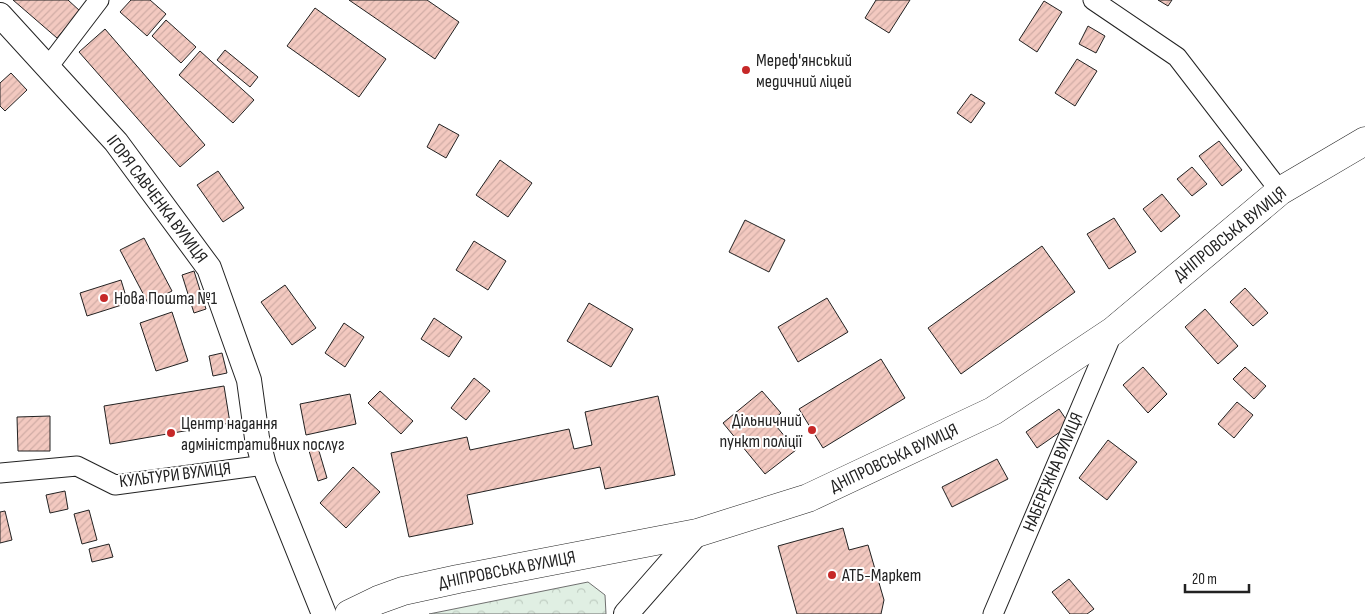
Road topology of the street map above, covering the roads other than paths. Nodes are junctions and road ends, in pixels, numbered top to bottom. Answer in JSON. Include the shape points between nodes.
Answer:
{"nodes":[{"id":1,"x":100,"y":0,"type":"edge"},
{"id":2,"x":1093,"y":0,"type":"edge"},
{"id":3,"x":0,"y":15,"type":"edge"},
{"id":4,"x":48,"y":67,"type":"junction"},
{"id":5,"x":1365,"y":141,"type":"edge"},
{"id":6,"x":1280,"y":191,"type":"junction"},
{"id":7,"x":1113,"y":331,"type":"junction"},
{"id":8,"x":264,"y":465,"type":"junction"},
{"id":9,"x":0,"y":473,"type":"edge"},
{"id":10,"x":697,"y":533,"type":"junction"},
{"id":11,"x":324,"y":614,"type":"edge"},
{"id":12,"x":349,"y":614,"type":"edge"},
{"id":13,"x":626,"y":614,"type":"edge"},
{"id":14,"x":993,"y":614,"type":"edge"}],
"edges":[{"from":1,"to":4,"type":"street"},
{"from":2,"to":6,"type":"street","via":[[1177,56]]},
{"from":3,"to":4,"type":"street","name":"ІГОРЯ САВЧЕНКА ВУЛИЦЯ"},
{"from":4,"to":8,"type":"street","name":"ІГОРЯ САВЧЕНКА ВУЛИЦЯ","via":[[116,142],[209,268],[249,380]]},
{"from":5,"to":6,"type":"highway","name":"ДНІПРОВСЬКА ВУЛИЦЯ"},
{"from":6,"to":7,"type":"highway","name":"ДНІПРОВСЬКА ВУЛИЦЯ"},
{"from":7,"to":10,"type":"highway","name":"ДНІПРОВСЬКА ВУЛИЦЯ","via":[[993,411],[808,498]]},
{"from":7,"to":14,"type":"street","name":"НАБЕРЕЖНА ВУЛИЦЯ"},
{"from":8,"to":9,"type":"street","name":"КУЛЬТУРИ ВУЛИЦЯ","via":[[115,484],[77,466]]},
{"from":8,"to":11,"type":"street","name":"ІГОРЯ САВЧЕНКА ВУЛИЦЯ"},
{"from":10,"to":12,"type":"highway","name":"ДНІПРОВСЬКА ВУЛИЦЯ","via":[[403,591]]},
{"from":10,"to":13,"type":"street"}]}
